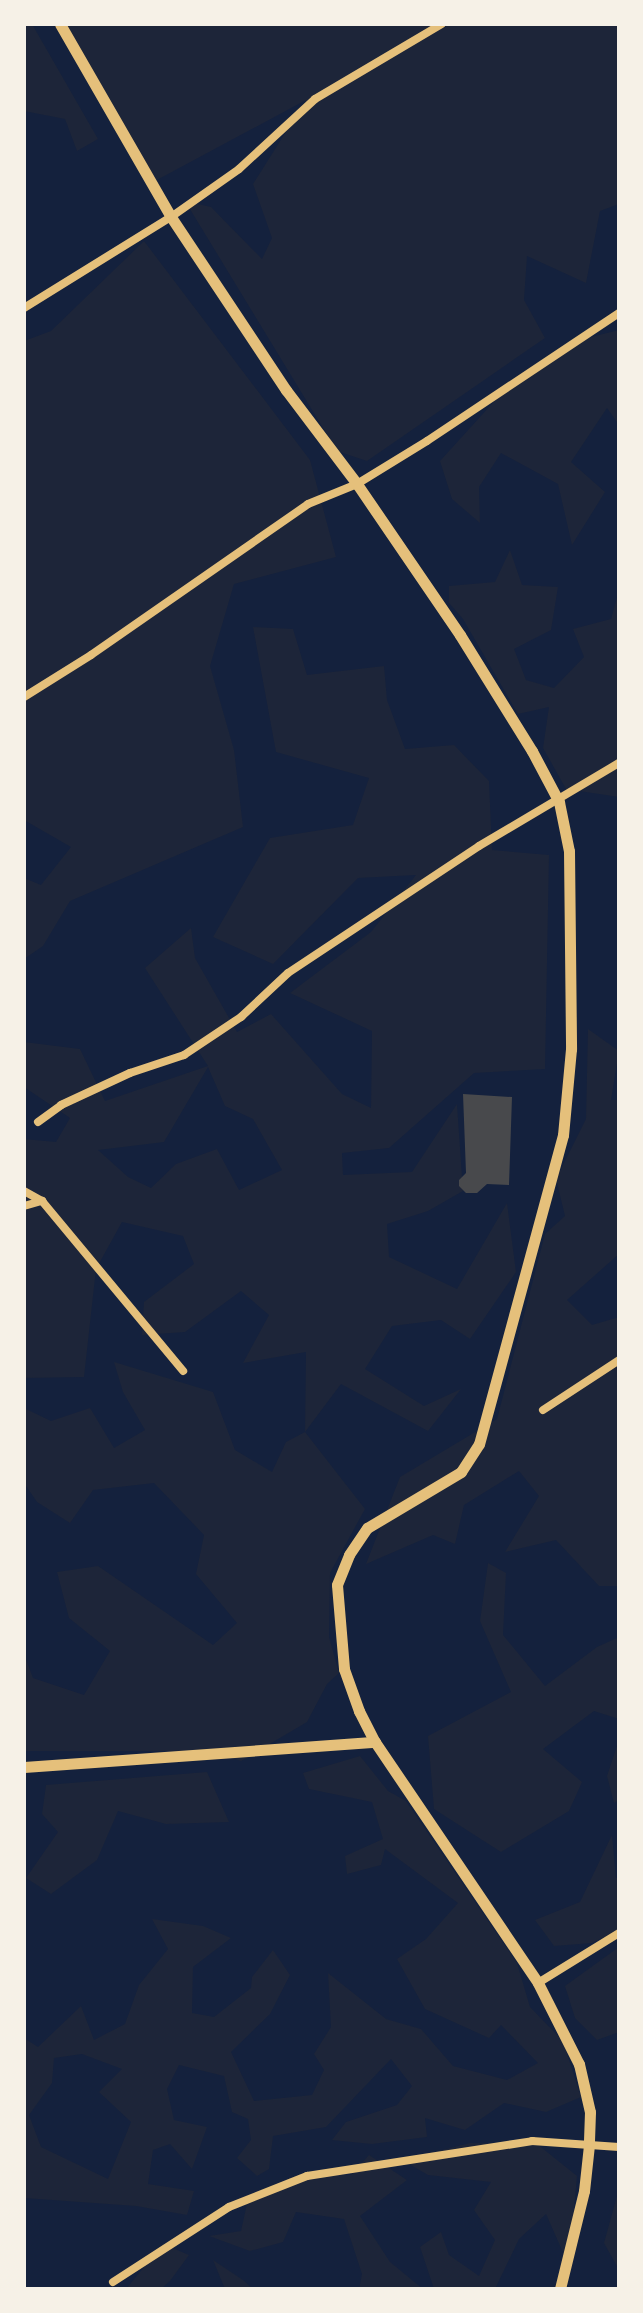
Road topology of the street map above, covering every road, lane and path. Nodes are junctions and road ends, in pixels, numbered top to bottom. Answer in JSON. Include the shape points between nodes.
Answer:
{"nodes":[{"id":1,"x":60,"y":24,"type":"edge"},
{"id":2,"x":442,"y":24,"type":"edge"},
{"id":3,"x":171,"y":217,"type":"junction"},
{"id":4,"x":24,"y":308,"type":"edge"},
{"id":5,"x":619,"y":313,"type":"edge"},
{"id":6,"x":357,"y":484,"type":"junction"},
{"id":7,"x":24,"y":697,"type":"edge"},
{"id":8,"x":619,"y":763,"type":"edge"},
{"id":9,"x":559,"y":802,"type":"junction"},
{"id":10,"x":38,"y":1122,"type":"dead end"},
{"id":11,"x":24,"y":1191,"type":"edge"},
{"id":12,"x":42,"y":1201,"type":"junction"},
{"id":13,"x":24,"y":1206,"type":"edge"},
{"id":14,"x":619,"y":1360,"type":"edge"},
{"id":15,"x":183,"y":1371,"type":"dead end"},
{"id":16,"x":543,"y":1410,"type":"dead end"},
{"id":17,"x":375,"y":1742,"type":"junction"},
{"id":18,"x":24,"y":1767,"type":"edge"},
{"id":19,"x":619,"y":1933,"type":"edge"},
{"id":20,"x":538,"y":1983,"type":"junction"},
{"id":21,"x":589,"y":2145,"type":"junction"},
{"id":22,"x":619,"y":2147,"type":"edge"},
{"id":23,"x":113,"y":2282,"type":"dead end"},
{"id":24,"x":560,"y":2289,"type":"edge"}],
"edges":[{"from":1,"to":3,"type":"street"},
{"from":2,"to":3,"type":"street","via":[[315,99],[239,169]]},
{"from":3,"to":4,"type":"street"},
{"from":3,"to":6,"type":"street","via":[[286,390]]},
{"from":5,"to":6,"type":"street"},
{"from":6,"to":7,"type":"street","via":[[308,504]]},
{"from":6,"to":9,"type":"street","via":[[460,635]]},
{"from":8,"to":9,"type":"street"},
{"from":9,"to":10,"type":"street","via":[[479,846],[288,973],[241,1017],[184,1055],[116,1079]]},
{"from":9,"to":17,"type":"street","via":[[569,851],[571,1049],[563,1135],[479,1444],[461,1472],[367,1528],[337,1585],[349,1689]]},
{"from":11,"to":12,"type":"street"},
{"from":12,"to":13,"type":"street"},
{"from":12,"to":15,"type":"street"},
{"from":14,"to":16,"type":"street"},
{"from":17,"to":18,"type":"street"},
{"from":17,"to":20,"type":"street"},
{"from":19,"to":20,"type":"street"},
{"from":20,"to":21,"type":"street","via":[[579,2064],[590,2112]]},
{"from":21,"to":22,"type":"street"},
{"from":21,"to":23,"type":"street","via":[[532,2141],[307,2176],[229,2207]]},
{"from":21,"to":24,"type":"street","via":[[584,2191]]}]}
